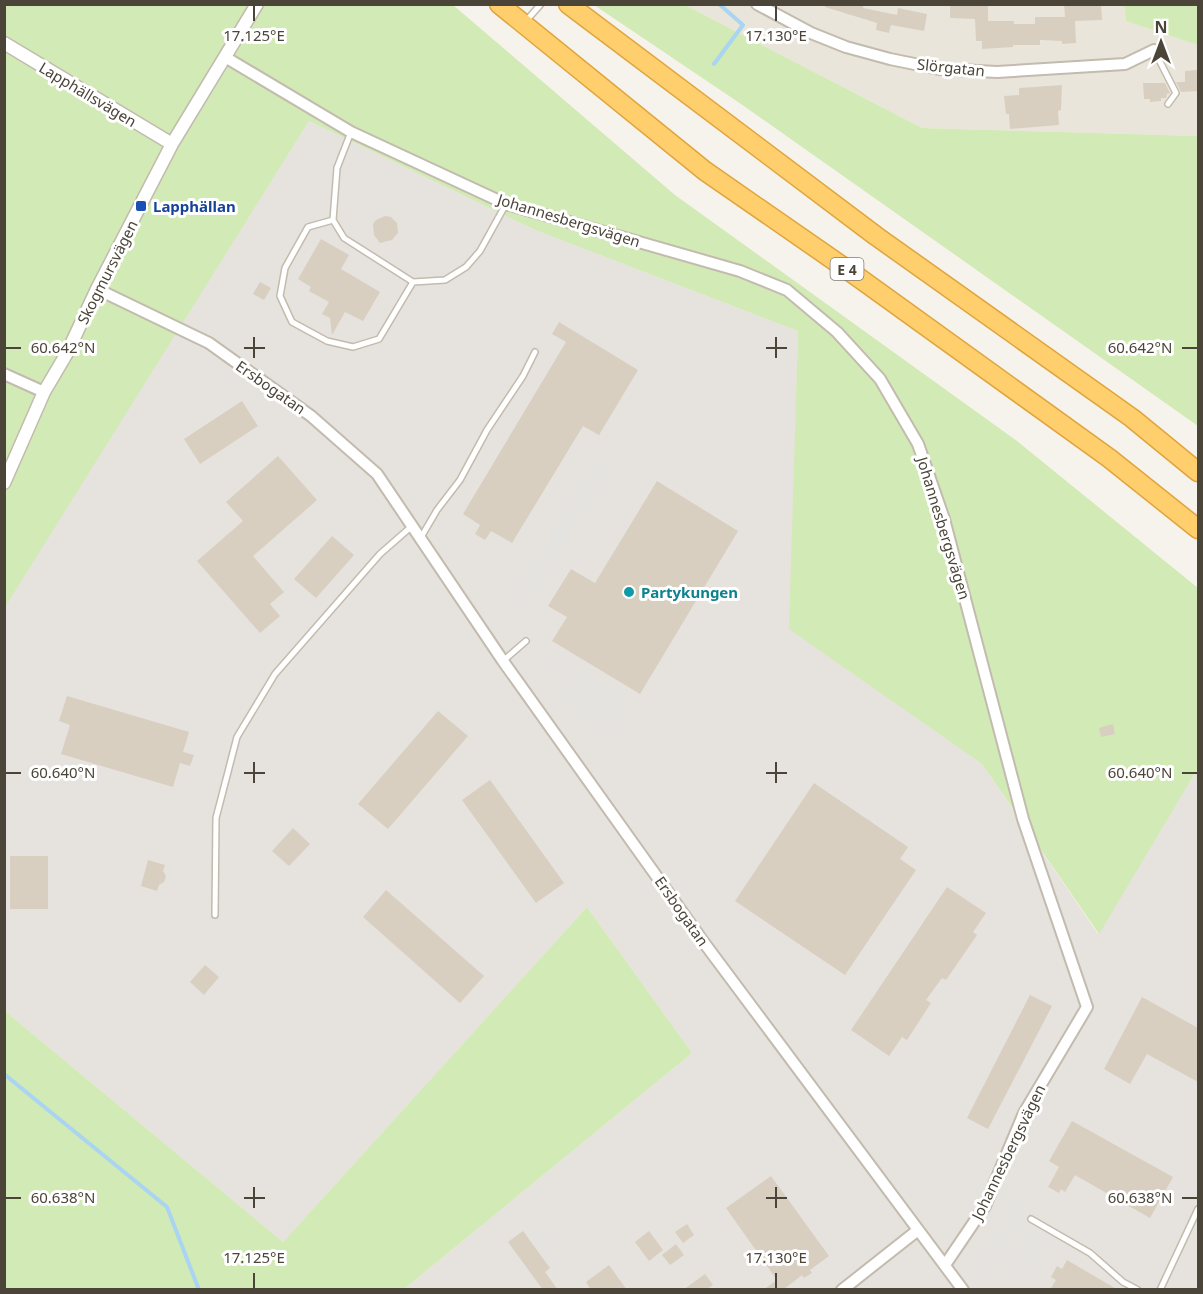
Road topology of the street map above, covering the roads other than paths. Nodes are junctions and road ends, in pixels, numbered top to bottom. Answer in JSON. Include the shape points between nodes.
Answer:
{"nodes":[{"id":1,"x":257,"y":4,"type":"edge"},
{"id":2,"x":499,"y":4,"type":"edge"},
{"id":3,"x":541,"y":4,"type":"edge"},
{"id":4,"x":568,"y":4,"type":"edge"},
{"id":5,"x":757,"y":4,"type":"edge"},
{"id":6,"x":523,"y":24,"type":"junction"},
{"id":7,"x":4,"y":43,"type":"edge"},
{"id":8,"x":1154,"y":50,"type":"joint"},
{"id":9,"x":225,"y":57,"type":"junction"},
{"id":10,"x":1168,"y":104,"type":"dead end"},
{"id":11,"x":351,"y":132,"type":"junction"},
{"id":12,"x":172,"y":144,"type":"junction"},
{"id":13,"x":506,"y":204,"type":"junction"},
{"id":14,"x":333,"y":220,"type":"junction"},
{"id":15,"x":413,"y":282,"type":"junction"},
{"id":16,"x":97,"y":289,"type":"junction"},
{"id":17,"x":535,"y":352,"type":"dead end"},
{"id":18,"x":4,"y":374,"type":"edge"},
{"id":19,"x":44,"y":392,"type":"junction"},
{"id":20,"x":1132,"y":418,"type":"junction"},
{"id":21,"x":1198,"y":460,"type":"edge"},
{"id":22,"x":1198,"y":472,"type":"edge"},
{"id":23,"x":4,"y":483,"type":"edge"},
{"id":24,"x":412,"y":526,"type":"junction"},
{"id":25,"x":1198,"y":529,"type":"edge"},
{"id":26,"x":420,"y":539,"type":"junction"},
{"id":27,"x":526,"y":641,"type":"dead end"},
{"id":28,"x":503,"y":661,"type":"junction"},
{"id":29,"x":215,"y":915,"type":"dead end"},
{"id":30,"x":1198,"y":1209,"type":"edge"},
{"id":31,"x":1031,"y":1219,"type":"dead end"},
{"id":32,"x":918,"y":1230,"type":"junction"},
{"id":33,"x":945,"y":1265,"type":"junction"},
{"id":34,"x":842,"y":1290,"type":"edge"},
{"id":35,"x":963,"y":1290,"type":"edge"},
{"id":36,"x":1138,"y":1290,"type":"edge"},
{"id":37,"x":1160,"y":1290,"type":"edge"}],
"edges":[{"from":1,"to":9,"type":"street","name":"Skogmursvägen"},
{"from":2,"to":6,"type":"highway","number":"E 4"},
{"from":3,"to":6,"type":"lane"},
{"from":4,"to":20,"type":"highway","via":[[867,229]]},
{"from":5,"to":8,"type":"street","name":"Slörgatan","via":[[810,33],[846,47],[939,69],[997,72],[1125,64]]},
{"from":6,"to":25,"type":"highway","number":"E 4","via":[[705,171],[1099,452]]},
{"from":7,"to":12,"type":"street","name":"Lapphällsvägen"},
{"from":8,"to":10,"type":"lane","via":[[1176,93]]},
{"from":9,"to":11,"type":"street","name":"Johannesbergsvägen"},
{"from":9,"to":12,"type":"street","name":"Skogmursvägen"},
{"from":11,"to":13,"type":"street","name":"Johannesbergsvägen"},
{"from":11,"to":14,"type":"lane","via":[[337,168]]},
{"from":12,"to":16,"type":"street","name":"Skogmursvägen"},
{"from":13,"to":15,"type":"lane","via":[[480,251],[466,267],[445,280]]},
{"from":13,"to":33,"type":"street","name":"Johannesbergsvägen","via":[[740,271],[787,290],[837,332],[880,379],[918,444],[944,519],[1023,819],[1087,1007],[1024,1113],[985,1206]]},
{"from":14,"to":15,"type":"lane","via":[[344,238]]},
{"from":14,"to":15,"type":"lane","via":[[308,227],[285,268],[280,296],[292,322],[327,341],[354,347],[379,339]]},
{"from":16,"to":19,"type":"street","name":"Skogmursvägen"},
{"from":16,"to":24,"type":"street","name":"Ersbogatan","via":[[209,343],[311,416],[377,474]]},
{"from":17,"to":26,"type":"lane","via":[[460,480]]},
{"from":18,"to":19,"type":"street"},
{"from":19,"to":23,"type":"street","name":"Skogmursvägen"},
{"from":20,"to":21,"type":"highway"},
{"from":20,"to":22,"type":"highway"},
{"from":24,"to":26,"type":"street","name":"Ersbogatan"},
{"from":24,"to":29,"type":"lane","via":[[380,554],[275,674],[237,737],[216,818]]},
{"from":26,"to":28,"type":"street","name":"Ersbogatan"},
{"from":27,"to":28,"type":"lane"},
{"from":28,"to":32,"type":"street","name":"Ersbogatan","via":[[702,940]]},
{"from":30,"to":37,"type":"lane"},
{"from":31,"to":36,"type":"lane","via":[[1090,1253]]},
{"from":32,"to":33,"type":"street","name":"Ersbogatan"},
{"from":32,"to":34,"type":"street"},
{"from":33,"to":35,"type":"street","name":"Ersbogatan"}]}
